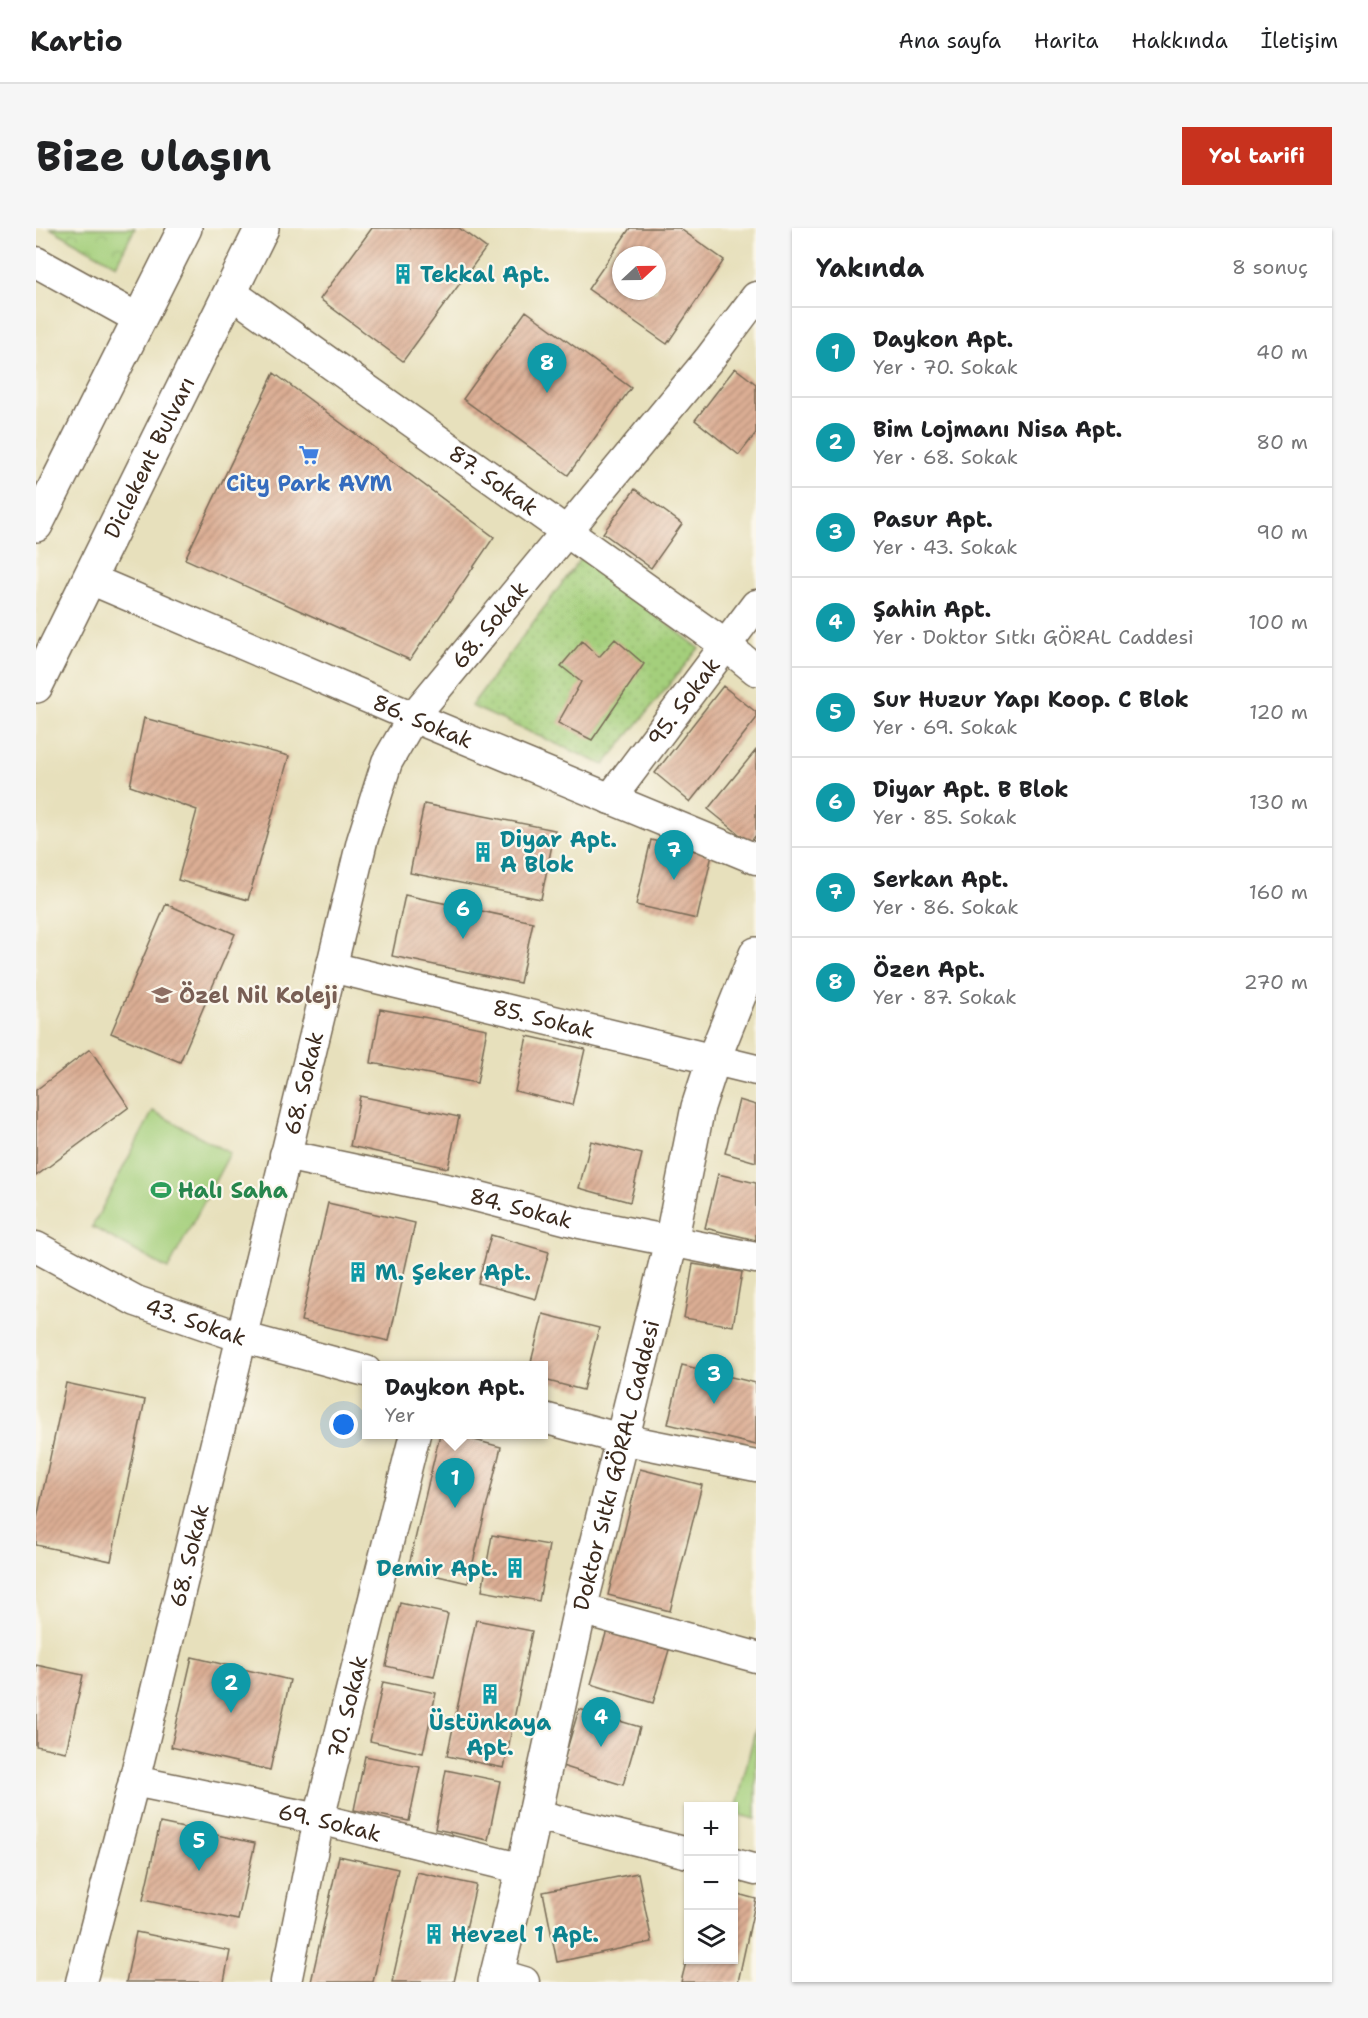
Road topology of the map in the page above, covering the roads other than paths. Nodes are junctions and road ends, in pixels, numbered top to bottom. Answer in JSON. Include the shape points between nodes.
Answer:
{"nodes":[{"id":1,"x":184,"y":228,"type":"edge"},
{"id":2,"x":262,"y":228,"type":"edge"},
{"id":3,"x":36,"y":262,"type":"edge"},
{"id":4,"x":230,"y":292,"type":"junction"},
{"id":5,"x":756,"y":297,"type":"edge"},
{"id":6,"x":139,"y":319,"type":"junction"},
{"id":7,"x":36,"y":525,"type":"edge"},
{"id":8,"x":565,"y":531,"type":"junction"},
{"id":9,"x":90,"y":579,"type":"junction"},
{"id":10,"x":756,"y":605,"type":"edge"},
{"id":11,"x":724,"y":644,"type":"junction"},
{"id":12,"x":756,"y":670,"type":"edge"},
{"id":13,"x":36,"y":686,"type":"edge"},
{"id":14,"x":413,"y":717,"type":"junction"},
{"id":15,"x":610,"y":799,"type":"junction"},
{"id":16,"x":756,"y":859,"type":"edge"},
{"id":17,"x":756,"y":954,"type":"edge"},
{"id":18,"x":331,"y":967,"type":"junction"},
{"id":19,"x":714,"y":1058,"type":"junction"},
{"id":20,"x":756,"y":1070,"type":"edge"},
{"id":21,"x":285,"y":1155,"type":"junction"},
{"id":22,"x":671,"y":1242,"type":"junction"},
{"id":23,"x":36,"y":1247,"type":"edge"},
{"id":24,"x":756,"y":1258,"type":"edge"},
{"id":25,"x":240,"y":1337,"type":"junction"},
{"id":26,"x":362,"y":1370,"type":"edge"},
{"id":27,"x":548,"y":1419,"type":"edge"},
{"id":28,"x":414,"y":1439,"type":"edge"},
{"id":29,"x":621,"y":1439,"type":"junction"},
{"id":30,"x":756,"y":1466,"type":"edge"},
{"id":31,"x":580,"y":1609,"type":"junction"},
{"id":32,"x":756,"y":1657,"type":"edge"},
{"id":33,"x":134,"y":1781,"type":"junction"},
{"id":34,"x":533,"y":1814,"type":"junction"},
{"id":35,"x":319,"y":1819,"type":"junction"},
{"id":36,"x":684,"y":1852,"type":"edge"},
{"id":37,"x":738,"y":1865,"type":"edge"},
{"id":38,"x":523,"y":1869,"type":"junction"},
{"id":39,"x":756,"y":1870,"type":"edge"},
{"id":40,"x":505,"y":1979,"type":"edge"},
{"id":41,"x":81,"y":1982,"type":"edge"},
{"id":42,"x":286,"y":1982,"type":"edge"}],
"edges":[{"from":1,"to":6,"type":"street"},
{"from":2,"to":4,"type":"street","name":"Diclekent Bulvarı"},
{"from":3,"to":6,"type":"street"},
{"from":4,"to":8,"type":"street","name":"87. Sokak"},
{"from":4,"to":9,"type":"street","name":"Diclekent Bulvarı"},
{"from":5,"to":8,"type":"street","name":"68. Sokak"},
{"from":6,"to":7,"type":"street"},
{"from":8,"to":11,"type":"street","name":"87. Sokak"},
{"from":8,"to":14,"type":"street","name":"68. Sokak"},
{"from":9,"to":13,"type":"street","name":"Diclekent Bulvarı"},
{"from":9,"to":14,"type":"street","name":"86. Sokak"},
{"from":10,"to":11,"type":"street","name":"95. Sokak"},
{"from":11,"to":12,"type":"street","name":"87. Sokak"},
{"from":11,"to":15,"type":"street","name":"95. Sokak"},
{"from":14,"to":15,"type":"street","name":"86. Sokak"},
{"from":14,"to":18,"type":"street","name":"68. Sokak","via":[[387,762],[362,841]]},
{"from":15,"to":16,"type":"street","name":"86. Sokak"},
{"from":17,"to":19,"type":"street","name":"Doktor Sıtkı GÖRAL Caddesi"},
{"from":18,"to":19,"type":"street","name":"85. Sokak"},
{"from":18,"to":21,"type":"street","name":"68. Sokak"},
{"from":19,"to":20,"type":"street","name":"85. Sokak"},
{"from":19,"to":22,"type":"street","name":"Doktor Sıtkı GÖRAL Caddesi","via":[[698,1107]]},
{"from":21,"to":22,"type":"street","name":"84. Sokak"},
{"from":21,"to":25,"type":"street","name":"68. Sokak"},
{"from":22,"to":24,"type":"street","name":"84. Sokak"},
{"from":22,"to":29,"type":"street","name":"Doktor Sıtkı GÖRAL Caddesi"},
{"from":23,"to":25,"type":"street","name":"43. Sokak","via":[[136,1301]]},
{"from":25,"to":26,"type":"street","name":"43. Sokak"},
{"from":25,"to":33,"type":"street","name":"68. Sokak"},
{"from":27,"to":29,"type":"street"},
{"from":28,"to":35,"type":"street","name":"70. Sokak"},
{"from":29,"to":30,"type":"street"},
{"from":29,"to":31,"type":"street","name":"Doktor Sıtkı GÖRAL Caddesi"},
{"from":31,"to":32,"type":"street"},
{"from":31,"to":34,"type":"street","name":"Doktor Sıtkı GÖRAL Caddesi"},
{"from":33,"to":35,"type":"street","name":"69. Sokak"},
{"from":33,"to":41,"type":"street","name":"68. Sokak"},
{"from":34,"to":36,"type":"street"},
{"from":34,"to":38,"type":"street","name":"Doktor Sıtkı GÖRAL Caddesi"},
{"from":35,"to":38,"type":"street","name":"69. Sokak"},
{"from":35,"to":42,"type":"street","name":"70. Sokak"},
{"from":37,"to":39,"type":"street"},
{"from":38,"to":40,"type":"street","name":"Doktor Sıtkı GÖRAL Caddesi"}]}
